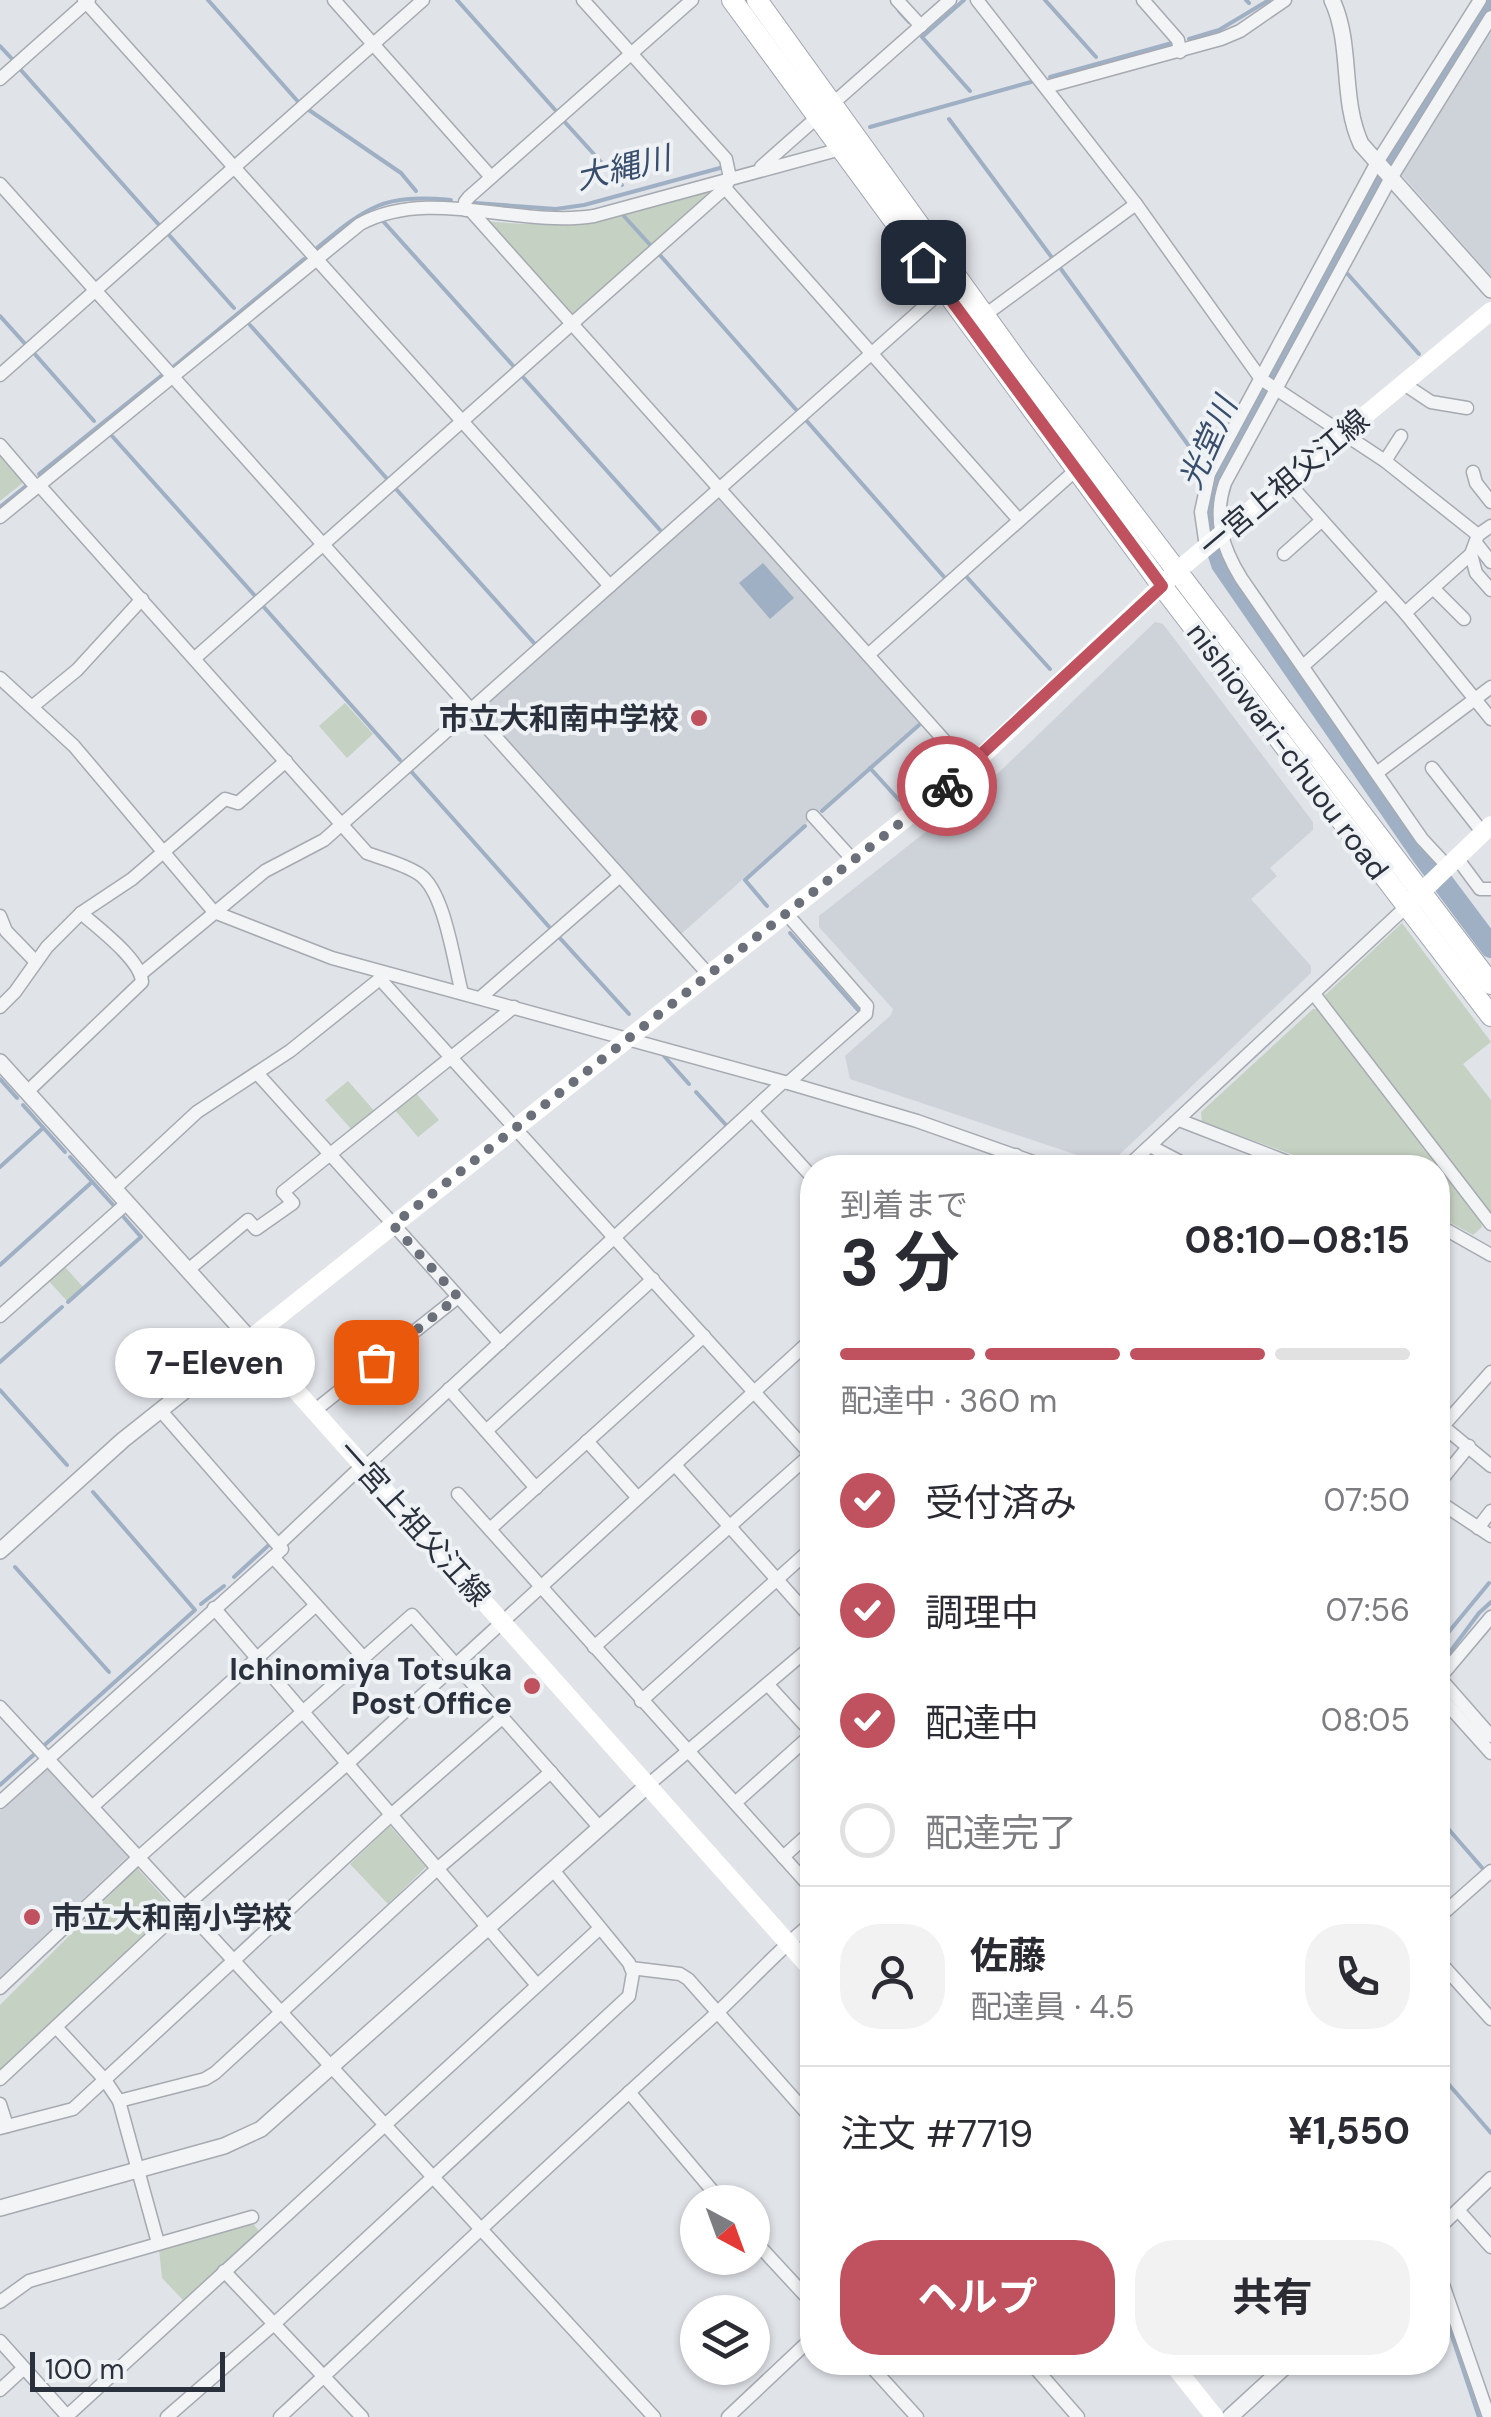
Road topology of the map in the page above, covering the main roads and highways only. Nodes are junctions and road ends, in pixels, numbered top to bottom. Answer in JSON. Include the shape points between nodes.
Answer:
{"nodes":[{"id":1,"x":732,"y":0,"type":"edge"},
{"id":2,"x":757,"y":0,"type":"edge"},
{"id":3,"x":825,"y":111,"type":"junction"},
{"id":4,"x":1491,"y":312,"type":"edge"},
{"id":5,"x":1170,"y":578,"type":"junction"},
{"id":6,"x":1487,"y":829,"type":"edge"},
{"id":7,"x":1435,"y":879,"type":"junction"},
{"id":8,"x":1491,"y":984,"type":"edge"},
{"id":9,"x":1491,"y":1016,"type":"edge"},
{"id":10,"x":800,"y":1956,"type":"edge"},
{"id":11,"x":1182,"y":2375,"type":"edge"},
{"id":12,"x":1215,"y":2417,"type":"edge"}],
"edges":[{"from":1,"to":3,"type":"main road","name":"nishiowari-chuou road"},
{"from":2,"to":3,"type":"main road","name":"nishiowari-chuou road"},
{"from":3,"to":5,"type":"main road","name":"nishiowari-chuou road","via":[[985,315]]},
{"from":3,"to":5,"type":"main road","name":"nishiowari-chuou road","via":[[840,149],[943,290],[1076,470]]},
{"from":4,"to":5,"type":"main road","name":"一宮上祖父江線"},
{"from":5,"to":7,"type":"main road","name":"nishiowari-chuou road"},
{"from":5,"to":10,"type":"main road","name":"一宮上祖父江線","via":[[970,768],[250,1339]]},
{"from":6,"to":7,"type":"main road"},
{"from":7,"to":8,"type":"main road","name":"nishiowari-chuou road"},
{"from":7,"to":9,"type":"main road","name":"nishiowari-chuou road"},
{"from":11,"to":12,"type":"main road"}]}
